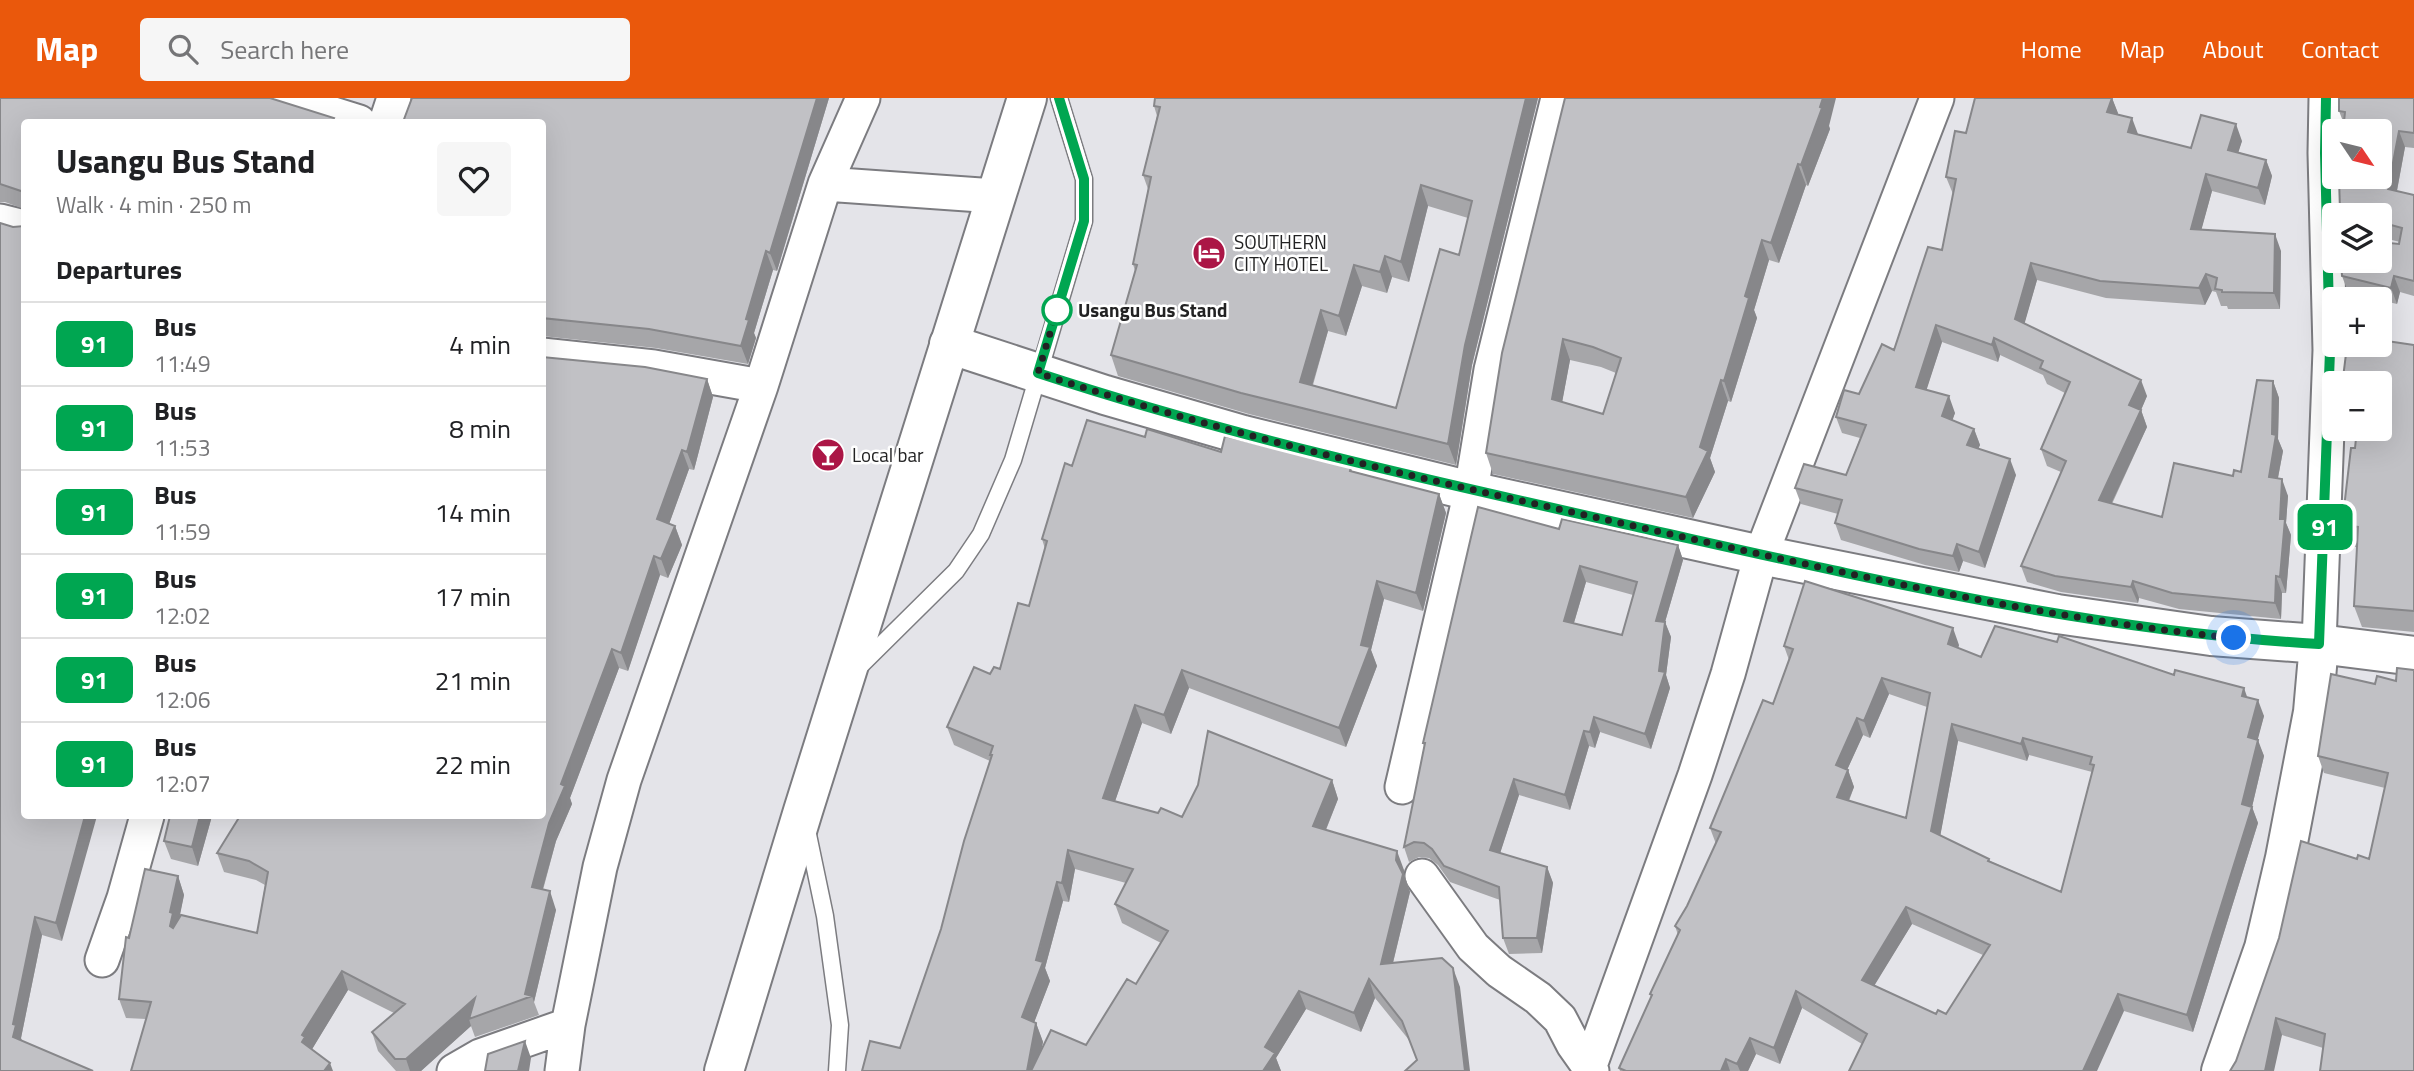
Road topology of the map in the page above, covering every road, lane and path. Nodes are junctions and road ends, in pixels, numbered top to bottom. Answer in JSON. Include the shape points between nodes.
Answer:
{"nodes":[{"id":1,"x":282,"y":98,"type":"edge"},
{"id":2,"x":394,"y":98,"type":"edge"},
{"id":3,"x":863,"y":98,"type":"edge"},
{"id":4,"x":1027,"y":98,"type":"edge"},
{"id":5,"x":1059,"y":98,"type":"edge"},
{"id":6,"x":1558,"y":98,"type":"edge"},
{"id":7,"x":1937,"y":98,"type":"edge"},
{"id":8,"x":2326,"y":98,"type":"edge"},
{"id":9,"x":349,"y":119,"type":"edge"},
{"id":10,"x":387,"y":119,"type":"edge"},
{"id":11,"x":825,"y":184,"type":"junction"},
{"id":12,"x":995,"y":196,"type":"junction"},
{"id":13,"x":0,"y":221,"type":"edge"},
{"id":14,"x":21,"y":226,"type":"edge"},
{"id":15,"x":949,"y":344,"type":"junction"},
{"id":16,"x":546,"y":355,"type":"edge"},
{"id":17,"x":1038,"y":373,"type":"junction"},
{"id":18,"x":761,"y":386,"type":"junction"},
{"id":19,"x":1471,"y":491,"type":"junction"},
{"id":20,"x":1761,"y":555,"type":"junction"},
{"id":21,"x":2319,"y":644,"type":"junction"},
{"id":22,"x":2414,"y":656,"type":"edge"},
{"id":23,"x":846,"y":679,"type":"junction"},
{"id":24,"x":1402,"y":787,"type":"dead end"},
{"id":25,"x":803,"y":811,"type":"junction"},
{"id":26,"x":147,"y":819,"type":"edge"},
{"id":27,"x":1422,"y":876,"type":"dead end"},
{"id":28,"x":102,"y":960,"type":"dead end"},
{"id":29,"x":569,"y":1025,"type":"junction"},
{"id":30,"x":1590,"y":1070,"type":"edge"},
{"id":31,"x":454,"y":1071,"type":"edge"},
{"id":32,"x":562,"y":1071,"type":"edge"},
{"id":33,"x":724,"y":1071,"type":"edge"},
{"id":34,"x":837,"y":1071,"type":"edge"},
{"id":35,"x":2221,"y":1071,"type":"edge"}],
"edges":[{"from":1,"to":9,"type":"street"},
{"from":2,"to":10,"type":"street"},
{"from":3,"to":11,"type":"street"},
{"from":4,"to":12,"type":"main road"},
{"from":5,"to":17,"type":"lane","via":[[1084,179],[1084,221]]},
{"from":6,"to":19,"type":"street","via":[[1491,370]]},
{"from":7,"to":20,"type":"street"},
{"from":8,"to":21,"type":"street","via":[[2330,351]]},
{"from":11,"to":12,"type":"street"},
{"from":11,"to":18,"type":"street"},
{"from":12,"to":15,"type":"main road"},
{"from":13,"to":14,"type":"street"},
{"from":15,"to":17,"type":"main road"},
{"from":15,"to":23,"type":"main road"},
{"from":16,"to":18,"type":"street","via":[[654,367]]},
{"from":17,"to":19,"type":"main road","via":[[1243,435]]},
{"from":17,"to":23,"type":"lane","via":[[1013,460],[981,534],[956,571]]},
{"from":18,"to":29,"type":"street","via":[[624,780],[600,867]]},
{"from":19,"to":20,"type":"main road"},
{"from":19,"to":24,"type":"street"},
{"from":20,"to":21,"type":"main road","via":[[2057,614],[2211,636]]},
{"from":20,"to":30,"type":"street","via":[[1695,775]]},
{"from":21,"to":22,"type":"main road"},
{"from":21,"to":35,"type":"main road","via":[[2313,712],[2285,858],[2264,948]]},
{"from":23,"to":25,"type":"main road"},
{"from":25,"to":33,"type":"main road"},
{"from":25,"to":34,"type":"lane","via":[[825,916],[840,1025]]},
{"from":26,"to":28,"type":"street"},
{"from":27,"to":30,"type":"street","via":[[1473,947],[1560,1019]]},
{"from":29,"to":31,"type":"street","via":[[480,1056]]},
{"from":29,"to":32,"type":"street"}]}
